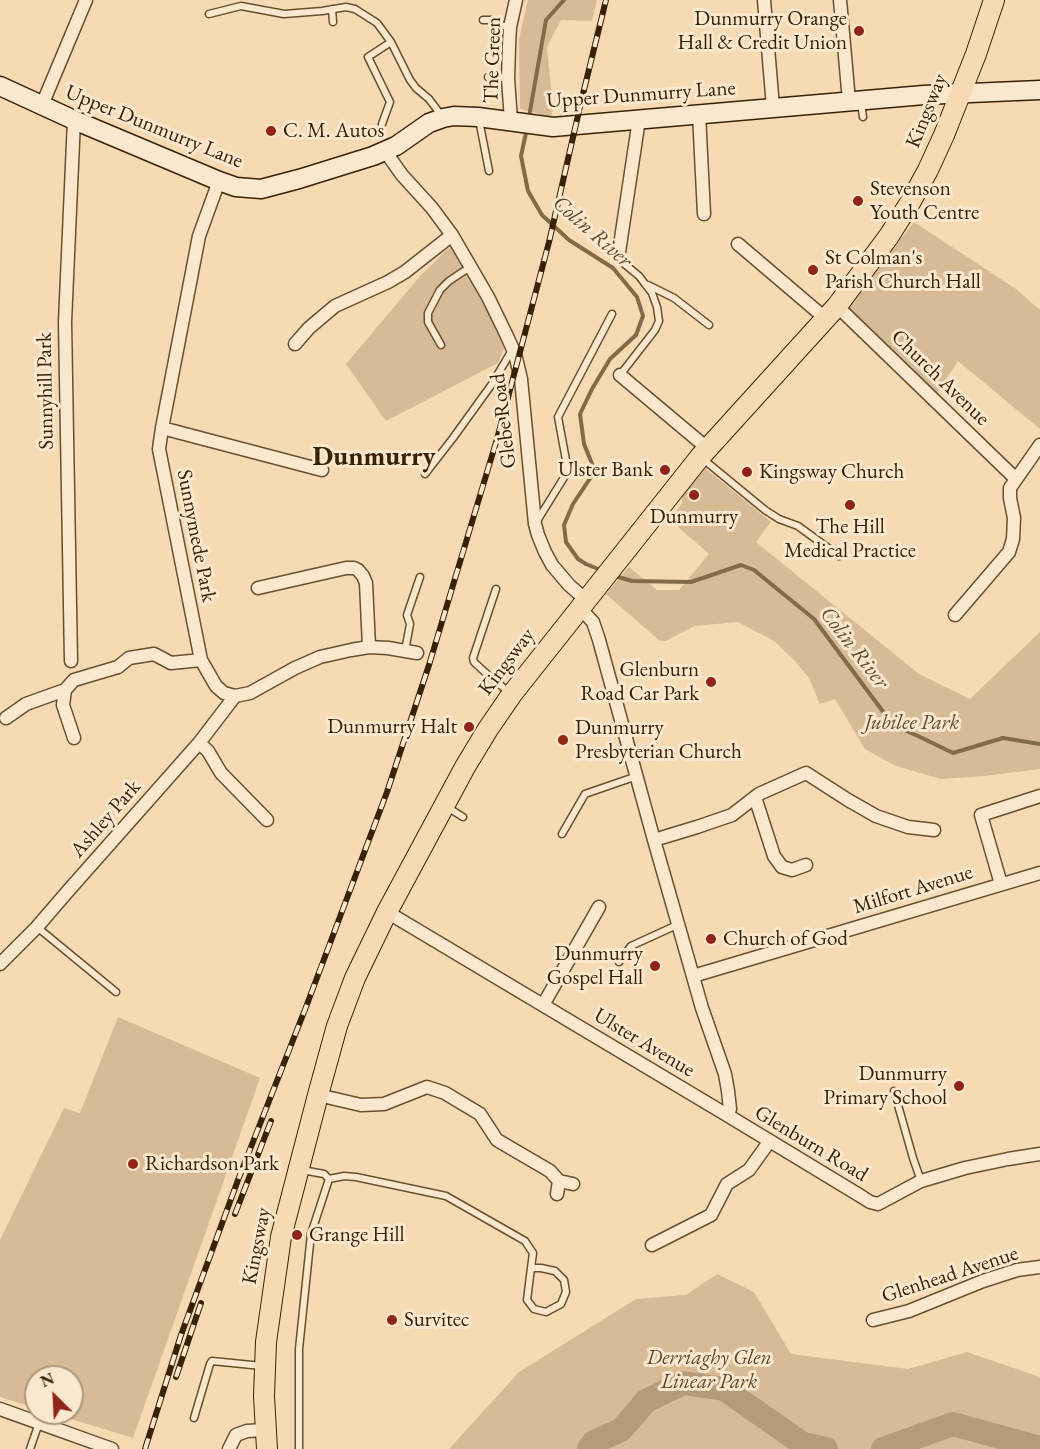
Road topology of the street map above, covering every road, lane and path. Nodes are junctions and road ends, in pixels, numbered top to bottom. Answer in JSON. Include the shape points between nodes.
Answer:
{"nodes":[{"id":1,"x":86,"y":0,"type":"edge"},
{"id":2,"x":516,"y":0,"type":"edge"},
{"id":3,"x":764,"y":0,"type":"edge"},
{"id":4,"x":840,"y":0,"type":"edge"},
{"id":5,"x":994,"y":0,"type":"edge"},
{"id":6,"x":332,"y":9,"type":"junction"},
{"id":7,"x":209,"y":14,"type":"dead end"},
{"id":8,"x":483,"y":20,"type":"dead end"},
{"id":9,"x":333,"y":22,"type":"dead end"},
{"id":10,"x":510,"y":27,"type":"junction"},
{"id":11,"x":391,"y":42,"type":"junction"},
{"id":12,"x":488,"y":77,"type":"dead end"},
{"id":13,"x":508,"y":78,"type":"junction"},
{"id":14,"x":0,"y":86,"type":"edge"},
{"id":15,"x":1040,"y":90,"type":"edge"},
{"id":16,"x":961,"y":93,"type":"junction"},
{"id":17,"x":42,"y":105,"type":"junction"},
{"id":18,"x":858,"y":106,"type":"junction"},
{"id":19,"x":773,"y":107,"type":"junction"},
{"id":20,"x":699,"y":114,"type":"junction"},
{"id":21,"x":478,"y":117,"type":"junction"},
{"id":22,"x":443,"y":118,"type":"junction"},
{"id":23,"x":638,"y":119,"type":"junction"},
{"id":24,"x":74,"y":120,"type":"junction"},
{"id":25,"x":514,"y":122,"type":"junction"},
{"id":26,"x":382,"y":124,"type":"dead end"},
{"id":27,"x":385,"y":151,"type":"junction"},
{"id":28,"x":489,"y":171,"type":"dead end"},
{"id":29,"x":219,"y":181,"type":"junction"},
{"id":30,"x":704,"y":214,"type":"dead end"},
{"id":31,"x":452,"y":235,"type":"junction"},
{"id":32,"x":738,"y":244,"type":"dead end"},
{"id":33,"x":619,"y":252,"type":"joint"},
{"id":34,"x":472,"y":268,"type":"junction"},
{"id":35,"x":644,"y":284,"type":"junction"},
{"id":36,"x":831,"y":312,"type":"junction"},
{"id":37,"x":612,"y":314,"type":"dead end"},
{"id":38,"x":709,"y":325,"type":"dead end"},
{"id":39,"x":295,"y":344,"type":"dead end"},
{"id":40,"x":441,"y":345,"type":"dead end"},
{"id":41,"x":513,"y":349,"type":"junction"},
{"id":42,"x":620,"y":375,"type":"joint"},
{"id":43,"x":162,"y":428,"type":"junction"},
{"id":44,"x":1040,"y":445,"type":"edge"},
{"id":45,"x":704,"y":452,"type":"junction"},
{"id":46,"x":322,"y":470,"type":"dead end"},
{"id":47,"x":425,"y":474,"type":"dead end"},
{"id":48,"x":1016,"y":479,"type":"junction"},
{"id":49,"x":535,"y":524,"type":"junction"},
{"id":50,"x":839,"y":556,"type":"dead end"},
{"id":51,"x":420,"y":577,"type":"dead end"},
{"id":52,"x":258,"y":588,"type":"dead end"},
{"id":53,"x":496,"y":589,"type":"dead end"},
{"id":54,"x":583,"y":604,"type":"junction"},
{"id":55,"x":955,"y":615,"type":"dead end"},
{"id":56,"x":369,"y":647,"type":"junction"},
{"id":57,"x":411,"y":652,"type":"joint"},
{"id":58,"x":201,"y":660,"type":"junction"},
{"id":59,"x":71,"y":661,"type":"dead end"},
{"id":60,"x":65,"y":690,"type":"junction"},
{"id":61,"x":512,"y":694,"type":"junction"},
{"id":62,"x":235,"y":696,"type":"junction"},
{"id":63,"x":6,"y":718,"type":"dead end"},
{"id":64,"x":74,"y":738,"type":"dead end"},
{"id":65,"x":199,"y":743,"type":"junction"},
{"id":66,"x":637,"y":776,"type":"junction"},
{"id":67,"x":1040,"y":796,"type":"edge"},
{"id":68,"x":755,"y":797,"type":"junction"},
{"id":69,"x":444,"y":806,"type":"junction"},
{"id":70,"x":463,"y":817,"type":"dead end"},
{"id":71,"x":267,"y":820,"type":"dead end"},
{"id":72,"x":934,"y":830,"type":"dead end"},
{"id":73,"x":562,"y":834,"type":"dead end"},
{"id":74,"x":654,"y":840,"type":"junction"},
{"id":75,"x":806,"y":865,"type":"dead end"},
{"id":76,"x":1040,"y":873,"type":"edge"},
{"id":77,"x":1001,"y":884,"type":"junction"},
{"id":78,"x":599,"y":907,"type":"dead end"},
{"id":79,"x":387,"y":912,"type":"junction"},
{"id":80,"x":678,"y":924,"type":"junction"},
{"id":81,"x":37,"y":927,"type":"junction"},
{"id":82,"x":619,"y":962,"type":"dead end"},
{"id":83,"x":0,"y":963,"type":"edge"},
{"id":84,"x":693,"y":976,"type":"junction"},
{"id":85,"x":116,"y":992,"type":"dead end"},
{"id":86,"x":543,"y":1005,"type":"junction"},
{"id":87,"x":894,"y":1090,"type":"dead end"},
{"id":88,"x":318,"y":1095,"type":"junction"},
{"id":89,"x":727,"y":1115,"type":"junction"},
{"id":90,"x":770,"y":1142,"type":"junction"},
{"id":91,"x":1040,"y":1154,"type":"edge"},
{"id":92,"x":299,"y":1169,"type":"junction"},
{"id":93,"x":329,"y":1179,"type":"junction"},
{"id":94,"x":559,"y":1181,"type":"junction"},
{"id":95,"x":921,"y":1181,"type":"junction"},
{"id":96,"x":573,"y":1184,"type":"dead end"},
{"id":97,"x":557,"y":1194,"type":"dead end"},
{"id":98,"x":652,"y":1245,"type":"dead end"},
{"id":99,"x":1040,"y":1267,"type":"edge"},
{"id":100,"x":531,"y":1268,"type":"junction"},
{"id":101,"x":873,"y":1320,"type":"dead end"},
{"id":102,"x":265,"y":1366,"type":"junction"},
{"id":103,"x":0,"y":1409,"type":"edge"},
{"id":104,"x":24,"y":1418,"type":"edge"},
{"id":105,"x":194,"y":1418,"type":"dead end"},
{"id":106,"x":38,"y":1425,"type":"edge"},
{"id":107,"x":45,"y":1425,"type":"edge"},
{"id":108,"x":266,"y":1440,"type":"edge"},
{"id":109,"x":30,"y":1449,"type":"edge"},
{"id":110,"x":112,"y":1449,"type":"edge"},
{"id":111,"x":229,"y":1449,"type":"edge"},
{"id":112,"x":299,"y":1449,"type":"edge"}],
"edges":[{"from":1,"to":17,"type":"street"},
{"from":2,"to":10,"type":"street","name":"The Green"},
{"from":3,"to":19,"type":"street"},
{"from":4,"to":18,"type":"street"},
{"from":5,"to":16,"type":"main road","name":"Kingsway"},
{"from":6,"to":7,"type":"lane","via":[[284,14],[241,6]]},
{"from":6,"to":9,"type":"lane"},
{"from":6,"to":11,"type":"lane","via":[[355,9],[377,23]]},
{"from":8,"to":10,"type":"lane"},
{"from":10,"to":13,"type":"street","name":"The Green"},
{"from":11,"to":22,"type":"lane","via":[[410,80]]},
{"from":11,"to":26,"type":"lane","via":[[368,57],[390,102]]},
{"from":12,"to":13,"type":"lane"},
{"from":13,"to":25,"type":"street","name":"The Green"},
{"from":14,"to":17,"type":"street","name":"Upper Dunmurry Lane"},
{"from":15,"to":16,"type":"street","name":"Upper Dunmurry Lane"},
{"from":16,"to":18,"type":"street","name":"Upper Dunmurry Lane"},
{"from":16,"to":36,"type":"main road","name":"Kingsway","via":[[911,201]]},
{"from":17,"to":24,"type":"street","name":"Upper Dunmurry Lane"},
{"from":18,"to":19,"type":"street","name":"Upper Dunmurry Lane"},
{"from":19,"to":20,"type":"street","name":"Upper Dunmurry Lane"},
{"from":20,"to":23,"type":"street","name":"Upper Dunmurry Lane"},
{"from":20,"to":30,"type":"street"},
{"from":21,"to":22,"type":"street","name":"Upper Dunmurry Lane"},
{"from":21,"to":25,"type":"street","name":"Upper Dunmurry Lane"},
{"from":21,"to":28,"type":"lane"},
{"from":22,"to":27,"type":"street","name":"Upper Dunmurry Lane"},
{"from":23,"to":25,"type":"street","name":"Upper Dunmurry Lane","via":[[543,127]]},
{"from":23,"to":33,"type":"street"},
{"from":24,"to":29,"type":"street","name":"Upper Dunmurry Lane"},
{"from":24,"to":59,"type":"street","name":"Sunnyhill Park","via":[[65,322]]},
{"from":27,"to":29,"type":"street","name":"Upper Dunmurry Lane","via":[[261,189]]},
{"from":27,"to":31,"type":"street","name":"Glebe Road"},
{"from":29,"to":43,"type":"street","name":"Sunnymede Park","via":[[200,236]]},
{"from":31,"to":34,"type":"street","name":"Glebe Road"},
{"from":31,"to":39,"type":"street","via":[[405,272],[335,306]]},
{"from":32,"to":36,"type":"street","name":"Church Avenue"},
{"from":33,"to":35,"type":"lane","via":[[622,262]]},
{"from":34,"to":40,"type":"lane","via":[[440,290],[428,313],[428,322]]},
{"from":34,"to":41,"type":"street","name":"Glebe Road"},
{"from":35,"to":38,"type":"lane","via":[[674,298]]},
{"from":35,"to":42,"type":"lane","via":[[655,299],[658,321]]},
{"from":36,"to":45,"type":"main road","name":"Kingsway"},
{"from":36,"to":48,"type":"street","name":"Church Avenue"},
{"from":37,"to":49,"type":"lane","via":[[558,417],[568,471]]},
{"from":41,"to":47,"type":"lane"},
{"from":41,"to":49,"type":"street","name":"Glebe Road","via":[[521,379]]},
{"from":42,"to":45,"type":"street"},
{"from":43,"to":46,"type":"street"},
{"from":43,"to":58,"type":"street","name":"Sunnymede Park","via":[[159,449]]},
{"from":44,"to":48,"type":"street"},
{"from":45,"to":50,"type":"lane","via":[[765,510],[798,526]]},
{"from":45,"to":54,"type":"main road","name":"Kingsway"},
{"from":48,"to":55,"type":"street","via":[[1010,488],[1014,518],[1009,552]]},
{"from":49,"to":54,"type":"street","name":"Glebe Road","via":[[552,565]]},
{"from":51,"to":57,"type":"lane","via":[[407,615]]},
{"from":52,"to":56,"type":"street","via":[[346,568],[358,570],[366,582]]},
{"from":53,"to":61,"type":"lane","via":[[473,658]]},
{"from":54,"to":61,"type":"main road","name":"Kingsway"},
{"from":54,"to":66,"type":"street","name":"Glenburn Road","via":[[593,622]]},
{"from":56,"to":57,"type":"street"},
{"from":56,"to":62,"type":"street","via":[[320,657],[250,693]]},
{"from":58,"to":60,"type":"street","via":[[171,663],[154,654],[129,658],[118,667],[75,680]]},
{"from":58,"to":62,"type":"street","name":"Sunnymede Park","via":[[216,686]]},
{"from":60,"to":63,"type":"street","via":[[26,704]]},
{"from":60,"to":64,"type":"street","via":[[63,705]]},
{"from":61,"to":69,"type":"main road","name":"Kingsway"},
{"from":62,"to":65,"type":"street","name":"Ashley Park"},
{"from":65,"to":71,"type":"street","via":[[221,773]]},
{"from":65,"to":81,"type":"street","name":"Ashley Park"},
{"from":66,"to":73,"type":"lane","via":[[585,794]]},
{"from":66,"to":74,"type":"street","name":"Glenburn Road"},
{"from":67,"to":77,"type":"street","via":[[981,815]]},
{"from":68,"to":72,"type":"street","via":[[806,773],[876,816],[908,827]]},
{"from":68,"to":74,"type":"street","via":[[732,815]]},
{"from":68,"to":75,"type":"street","via":[[774,856],[782,867],[792,870]]},
{"from":69,"to":70,"type":"lane"},
{"from":69,"to":79,"type":"main road","name":"Kingsway"},
{"from":74,"to":80,"type":"street","name":"Glenburn Road"},
{"from":76,"to":77,"type":"street","name":"Milfort Avenue"},
{"from":77,"to":84,"type":"street","name":"Milfort Avenue"},
{"from":78,"to":86,"type":"street"},
{"from":79,"to":86,"type":"street","name":"Ulster Avenue"},
{"from":79,"to":88,"type":"main road","name":"Kingsway","via":[[355,978]]},
{"from":80,"to":82,"type":"lane","via":[[631,946]]},
{"from":80,"to":84,"type":"street","name":"Glenburn Road"},
{"from":81,"to":83,"type":"street","name":"Ashley Park"},
{"from":81,"to":85,"type":"lane"},
{"from":84,"to":89,"type":"street","name":"Glenburn Road","via":[[725,1074],[730,1110]]},
{"from":86,"to":89,"type":"street","name":"Ulster Avenue"},
{"from":87,"to":95,"type":"lane"},
{"from":88,"to":92,"type":"main road","name":"Kingsway"},
{"from":88,"to":94,"type":"street","via":[[361,1105],[384,1104],[427,1087],[445,1093],[480,1114],[497,1140],[550,1171]]},
{"from":89,"to":90,"type":"street","name":"Glenburn Road"},
{"from":90,"to":95,"type":"street","name":"Glenburn Road","via":[[870,1202],[878,1204]]},
{"from":90,"to":98,"type":"street","via":[[749,1170],[728,1184],[711,1215]]},
{"from":91,"to":95,"type":"street","name":"Glenburn Road","via":[[989,1162]]},
{"from":92,"to":93,"type":"lane","via":[[324,1173]]},
{"from":92,"to":102,"type":"main road","name":"Kingsway","via":[[281,1237]]},
{"from":93,"to":100,"type":"lane","via":[[356,1177],[446,1196],[525,1241],[533,1253]]},
{"from":93,"to":112,"type":"lane","via":[[311,1234],[299,1349]]},
{"from":94,"to":96,"type":"street"},
{"from":94,"to":97,"type":"street"},
{"from":99,"to":101,"type":"street","name":"Glenhead Avenue","via":[[1017,1270],[909,1311]]},
{"from":100,"to":100,"type":"lane","via":[[527,1300],[534,1309],[546,1312],[561,1304],[566,1292],[564,1280],[555,1271]]},
{"from":102,"to":105,"type":"lane","via":[[212,1361]]},
{"from":102,"to":108,"type":"main road","name":"Kingsway"},
{"from":103,"to":104,"type":"street"},
{"from":106,"to":109,"type":"lane"},
{"from":107,"to":110,"type":"street"},
{"from":108,"to":111,"type":"street","via":[[247,1431],[236,1435]]}]}
